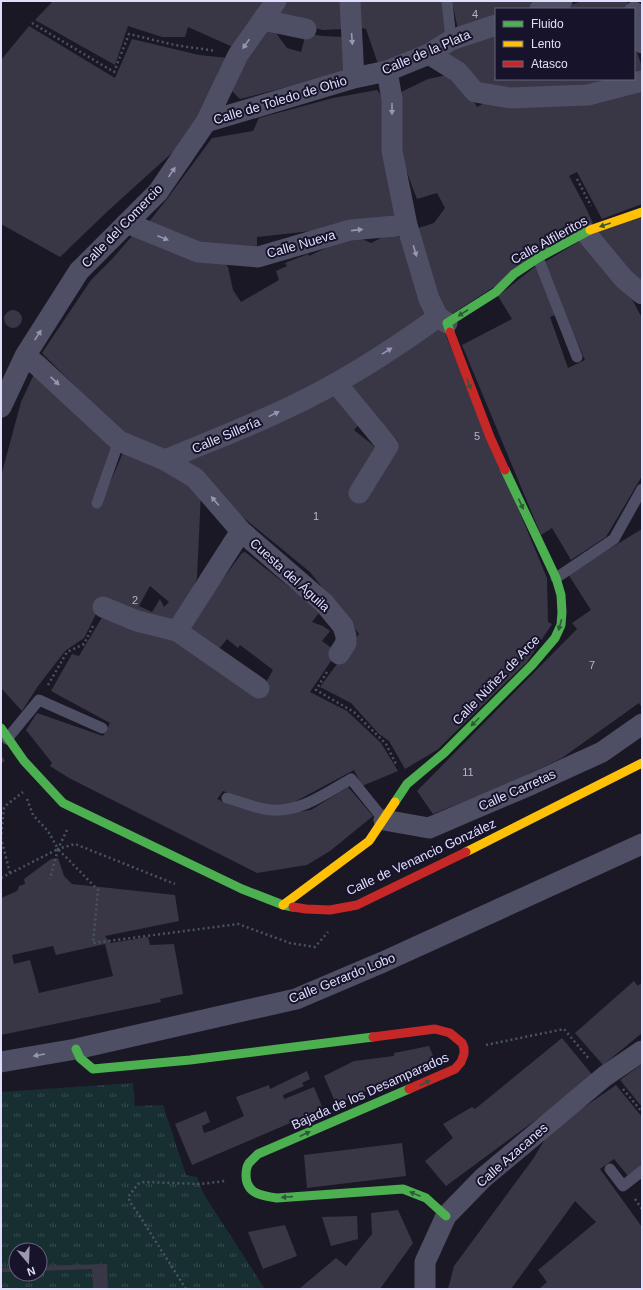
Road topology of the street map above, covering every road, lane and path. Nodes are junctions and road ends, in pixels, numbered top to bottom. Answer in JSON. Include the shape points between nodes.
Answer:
{"nodes":[{"id":1,"x":276,"y":1,"type":"edge"},
{"id":2,"x":350,"y":1,"type":"edge"},
{"id":3,"x":447,"y":1,"type":"edge"},
{"id":4,"x":562,"y":1,"type":"edge"},
{"id":5,"x":543,"y":8,"type":"edge"},
{"id":6,"x":635,"y":16,"type":"edge"},
{"id":7,"x":263,"y":20,"type":"junction"},
{"id":8,"x":32,"y":23,"type":"dead end"},
{"id":9,"x":495,"y":24,"type":"edge"},
{"id":10,"x":306,"y":29,"type":"dead end"},
{"id":11,"x":452,"y":40,"type":"junction"},
{"id":12,"x":642,"y":44,"type":"edge"},
{"id":13,"x":429,"y":54,"type":"junction"},
{"id":14,"x":238,"y":55,"type":"junction"},
{"id":15,"x":387,"y":71,"type":"junction"},
{"id":16,"x":354,"y":78,"type":"junction"},
{"id":17,"x":642,"y":81,"type":"edge"},
{"id":18,"x":206,"y":122,"type":"junction"},
{"id":19,"x":576,"y":179,"type":"dead end"},
{"id":20,"x":642,"y":212,"type":"edge"},
{"id":21,"x":127,"y":223,"type":"junction"},
{"id":22,"x":407,"y":225,"type":"junction"},
{"id":23,"x":593,"y":229,"type":"junction"},
{"id":24,"x":538,"y":258,"type":"junction"},
{"id":25,"x":642,"y":294,"type":"edge"},
{"id":26,"x":443,"y":320,"type":"junction"},
{"id":27,"x":25,"y":356,"type":"junction"},
{"id":28,"x":577,"y":357,"type":"dead end"},
{"id":29,"x":336,"y":383,"type":"junction"},
{"id":30,"x":1,"y":407,"type":"edge"},
{"id":31,"x":119,"y":441,"type":"junction"},
{"id":32,"x":165,"y":460,"type":"junction"},
{"id":33,"x":359,"y":493,"type":"dead end"},
{"id":34,"x":640,"y":497,"type":"edge"},
{"id":35,"x":97,"y":502,"type":"dead end"},
{"id":36,"x":241,"y":531,"type":"junction"},
{"id":37,"x":556,"y":578,"type":"junction"},
{"id":38,"x":103,"y":607,"type":"joint"},
{"id":39,"x":177,"y":631,"type":"junction"},
{"id":40,"x":339,"y":654,"type":"joint"},
{"id":41,"x":259,"y":688,"type":"dead end"},
{"id":42,"x":39,"y":700,"type":"junction"},
{"id":43,"x":642,"y":724,"type":"edge"},
{"id":44,"x":1,"y":728,"type":"edge"},
{"id":45,"x":102,"y":728,"type":"dead end"},
{"id":46,"x":7,"y":739,"type":"junction"},
{"id":47,"x":642,"y":763,"type":"edge"},
{"id":48,"x":407,"y":784,"type":"junction"},
{"id":49,"x":227,"y":798,"type":"dead end"},
{"id":50,"x":384,"y":820,"type":"junction"},
{"id":51,"x":67,"y":829,"type":"dead end"},
{"id":52,"x":642,"y":844,"type":"edge"},
{"id":53,"x":58,"y":849,"type":"junction"},
{"id":54,"x":10,"y":873,"type":"junction"},
{"id":55,"x":1,"y":878,"type":"edge"},
{"id":56,"x":50,"y":879,"type":"dead end"},
{"id":57,"x":181,"y":883,"type":"dead end"},
{"id":58,"x":283,"y":905,"type":"junction"},
{"id":59,"x":328,"y":931,"type":"dead end"},
{"id":60,"x":510,"y":1040,"type":"dead end"},
{"id":61,"x":76,"y":1049,"type":"junction"},
{"id":62,"x":642,"y":1051,"type":"edge"},
{"id":63,"x":1,"y":1062,"type":"edge"},
{"id":64,"x":608,"y":1075,"type":"junction"},
{"id":65,"x":642,"y":1112,"type":"edge"},
{"id":66,"x":610,"y":1169,"type":"dead end"},
{"id":67,"x":642,"y":1171,"type":"edge"},
{"id":68,"x":201,"y":1184,"type":"dead end"},
{"id":69,"x":635,"y":1200,"type":"dead end"},
{"id":70,"x":642,"y":1209,"type":"edge"},
{"id":71,"x":446,"y":1216,"type":"junction"},
{"id":72,"x":186,"y":1289,"type":"edge"},
{"id":73,"x":425,"y":1289,"type":"edge"}],
"edges":[{"from":1,"to":7,"type":"street","name":"Calle del Comercio"},
{"from":2,"to":16,"type":"street","one_way":true},
{"from":3,"to":11,"type":"lane"},
{"from":4,"to":5,"type":"street"},
{"from":6,"to":12,"type":"street"},
{"from":7,"to":10,"type":"street"},
{"from":7,"to":14,"type":"street","name":"Calle del Comercio","one_way":true},
{"from":8,"to":14,"type":"path","via":[[114,72],[130,34],[175,45]]},
{"from":9,"to":11,"type":"street","name":"Calle de la Plata"},
{"from":11,"to":13,"type":"street","name":"Calle de la Plata"},
{"from":13,"to":15,"type":"street","name":"Calle de la Plata"},
{"from":13,"to":17,"type":"street","via":[[458,72],[476,92],[510,98],[588,95]]},
{"from":14,"to":18,"type":"street","name":"Calle del Comercio"},
{"from":15,"to":16,"type":"street","name":"Calle de la Plata"},
{"from":15,"to":22,"type":"street","one_way":true,"via":[[392,99],[392,151]]},
{"from":16,"to":18,"type":"street","name":"Calle de Toledo de Ohio"},
{"from":21,"to":18,"type":"street","name":"Calle del Comercio","one_way":true,"via":[[158,192]]},
{"from":19,"to":23,"type":"path"},
{"from":20,"to":23,"type":"street","name":"Calle Alfileritos","one_way":true},
{"from":21,"to":22,"type":"street","name":"Calle Nueva","one_way":true,"via":[[198,252],[258,257],[350,230]]},
{"from":27,"to":21,"type":"street","name":"Calle del Comercio","one_way":true,"via":[[79,271]]},
{"from":22,"to":26,"type":"street","one_way":true,"via":[[429,299]]},
{"from":23,"to":24,"type":"street","name":"Calle Alfileritos"},
{"from":23,"to":25,"type":"street","via":[[624,279]]},
{"from":24,"to":26,"type":"street","name":"Calle Alfileritos","one_way":true,"via":[[514,274],[496,292]]},
{"from":24,"to":28,"type":"lane"},
{"from":29,"to":26,"type":"street","name":"Calle Sillería","one_way":true,"via":[[408,338]]},
{"from":26,"to":37,"type":"street","name":"Calle Núñez de Arce","one_way":true,"via":[[490,436]]},
{"from":27,"to":30,"type":"street","name":"Calle del Comercio"},
{"from":27,"to":31,"type":"street","one_way":true},
{"from":32,"to":29,"type":"street","name":"Calle Sillería","one_way":true,"via":[[263,420]]},
{"from":29,"to":33,"type":"street","via":[[388,446]]},
{"from":31,"to":32,"type":"street"},
{"from":31,"to":35,"type":"lane"},
{"from":36,"to":32,"type":"street","name":"Cuesta del Águila","one_way":true,"via":[[195,478]]},
{"from":34,"to":37,"type":"lane","via":[[614,539]]},
{"from":36,"to":39,"type":"street"},
{"from":36,"to":40,"type":"street","name":"Cuesta del Águila","via":[[324,603],[343,626],[346,644]]},
{"from":37,"to":48,"type":"street","name":"Calle Núñez de Arce","one_way":true,"via":[[562,612],[561,625],[555,638],[532,665],[444,753]]},
{"from":38,"to":39,"type":"street","via":[[137,621]]},
{"from":38,"to":42,"type":"path","via":[[84,644],[67,652]]},
{"from":39,"to":41,"type":"street"},
{"from":40,"to":48,"type":"path","via":[[316,690],[354,712],[386,744]]},
{"from":42,"to":45,"type":"lane"},
{"from":42,"to":46,"type":"lane"},
{"from":43,"to":50,"type":"street","name":"Calle Carretas","via":[[602,752],[429,828]]},
{"from":44,"to":46,"type":"street","name":"Calle de Venancio González"},
{"from":46,"to":58,"type":"street","name":"Calle de Venancio González","via":[[63,803],[242,889]]},
{"from":47,"to":58,"type":"street","name":"Calle de Venancio González","via":[[356,905],[322,910]]},
{"from":48,"to":50,"type":"street","name":"Calle Núñez de Arce"},
{"from":49,"to":50,"type":"lane","via":[[271,810],[295,808],[351,779]]},
{"from":50,"to":58,"type":"street","name":"Calle Núñez de Arce","via":[[369,841]]},
{"from":51,"to":53,"type":"path"},
{"from":52,"to":61,"type":"street","name":"Calle Gerardo Lobo","via":[[296,999]]},
{"from":53,"to":54,"type":"path"},
{"from":53,"to":54,"type":"path","via":[[48,831],[33,815],[24,792],[4,807],[1,838]]},
{"from":53,"to":56,"type":"path"},
{"from":53,"to":57,"type":"path","via":[[75,844],[175,884]]},
{"from":53,"to":59,"type":"path","via":[[98,890],[93,943],[238,924],[290,943],[315,947]]},
{"from":54,"to":55,"type":"path"},
{"from":60,"to":64,"type":"path","via":[[564,1029]]},
{"from":61,"to":63,"type":"street","name":"Calle Gerardo Lobo","one_way":true},
{"from":71,"to":61,"type":"street","name":"Bajada de los Desamparados","one_way":true,"via":[[426,1198],[403,1188],[277,1198],[263,1196],[252,1192],[246,1183],[246,1171],[249,1163],[258,1154],[454,1070],[461,1064],[464,1050],[462,1042],[452,1033],[432,1029],[93,1070],[80,1058]]},
{"from":62,"to":64,"type":"street","name":"Calle Azacanes"},
{"from":64,"to":65,"type":"path"},
{"from":64,"to":71,"type":"street","name":"Calle Azacanes","via":[[483,1178]]},
{"from":66,"to":67,"type":"lane","via":[[623,1186]]},
{"from":68,"to":72,"type":"path","via":[[144,1182],[138,1184],[128,1197]]},
{"from":69,"to":70,"type":"path"},
{"from":71,"to":73,"type":"street","name":"Calle Azacanes","via":[[425,1262]]}]}
